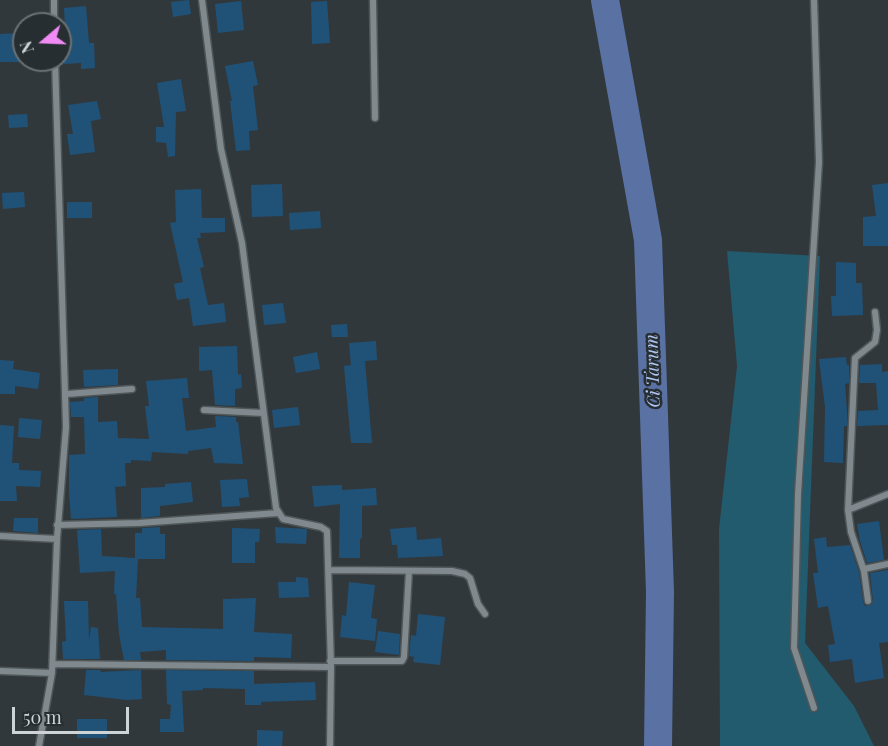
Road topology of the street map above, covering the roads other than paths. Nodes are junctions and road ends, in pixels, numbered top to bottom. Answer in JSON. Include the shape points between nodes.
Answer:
{"nodes":[{"id":1,"x":202,"y":0,"type":"edge"},
{"id":2,"x":373,"y":0,"type":"edge"},
{"id":3,"x":814,"y":0,"type":"edge"},
{"id":4,"x":55,"y":72,"type":"edge"},
{"id":5,"x":375,"y":118,"type":"dead end"},
{"id":6,"x":875,"y":312,"type":"dead end"},
{"id":7,"x":132,"y":389,"type":"dead end"},
{"id":8,"x":67,"y":394,"type":"junction"},
{"id":9,"x":204,"y":410,"type":"dead end"},
{"id":10,"x":263,"y":413,"type":"junction"},
{"id":11,"x":888,"y":494,"type":"edge"},
{"id":12,"x":848,"y":510,"type":"junction"},
{"id":13,"x":278,"y":513,"type":"junction"},
{"id":14,"x":57,"y":525,"type":"junction"},
{"id":15,"x":0,"y":536,"type":"edge"},
{"id":16,"x":57,"y":539,"type":"junction"},
{"id":17,"x":888,"y":564,"type":"edge"},
{"id":18,"x":864,"y":568,"type":"junction"},
{"id":19,"x":329,"y":570,"type":"junction"},
{"id":20,"x":409,"y":570,"type":"junction"},
{"id":21,"x":868,"y":601,"type":"dead end"},
{"id":22,"x":485,"y":614,"type":"dead end"},
{"id":23,"x":52,"y":664,"type":"junction"},
{"id":24,"x":331,"y":664,"type":"junction"},
{"id":25,"x":0,"y":671,"type":"edge"},
{"id":26,"x":52,"y":673,"type":"junction"},
{"id":27,"x":814,"y":708,"type":"dead end"},
{"id":28,"x":39,"y":746,"type":"edge"},
{"id":29,"x":330,"y":746,"type":"edge"}],
"edges":[{"from":1,"to":10,"type":"street","via":[[221,148],[242,243]]},
{"from":2,"to":5,"type":"street"},
{"from":3,"to":27,"type":"street","via":[[819,162],[798,494],[794,648]]},
{"from":4,"to":8,"type":"street"},
{"from":6,"to":12,"type":"street","via":[[875,342],[855,358]]},
{"from":7,"to":8,"type":"street"},
{"from":8,"to":14,"type":"street"},
{"from":9,"to":10,"type":"street"},
{"from":10,"to":13,"type":"street"},
{"from":11,"to":12,"type":"street"},
{"from":12,"to":18,"type":"street"},
{"from":13,"to":14,"type":"street"},
{"from":13,"to":19,"type":"street","via":[[286,520],[325,528]]},
{"from":14,"to":16,"type":"street"},
{"from":15,"to":16,"type":"street"},
{"from":16,"to":23,"type":"street"},
{"from":17,"to":18,"type":"street"},
{"from":18,"to":21,"type":"street"},
{"from":19,"to":20,"type":"street"},
{"from":19,"to":24,"type":"street"},
{"from":20,"to":22,"type":"street","via":[[465,574]]},
{"from":20,"to":24,"type":"street","via":[[402,661]]},
{"from":23,"to":24,"type":"street"},
{"from":23,"to":26,"type":"street"},
{"from":24,"to":29,"type":"street"},
{"from":25,"to":26,"type":"street"},
{"from":26,"to":28,"type":"street"}]}
